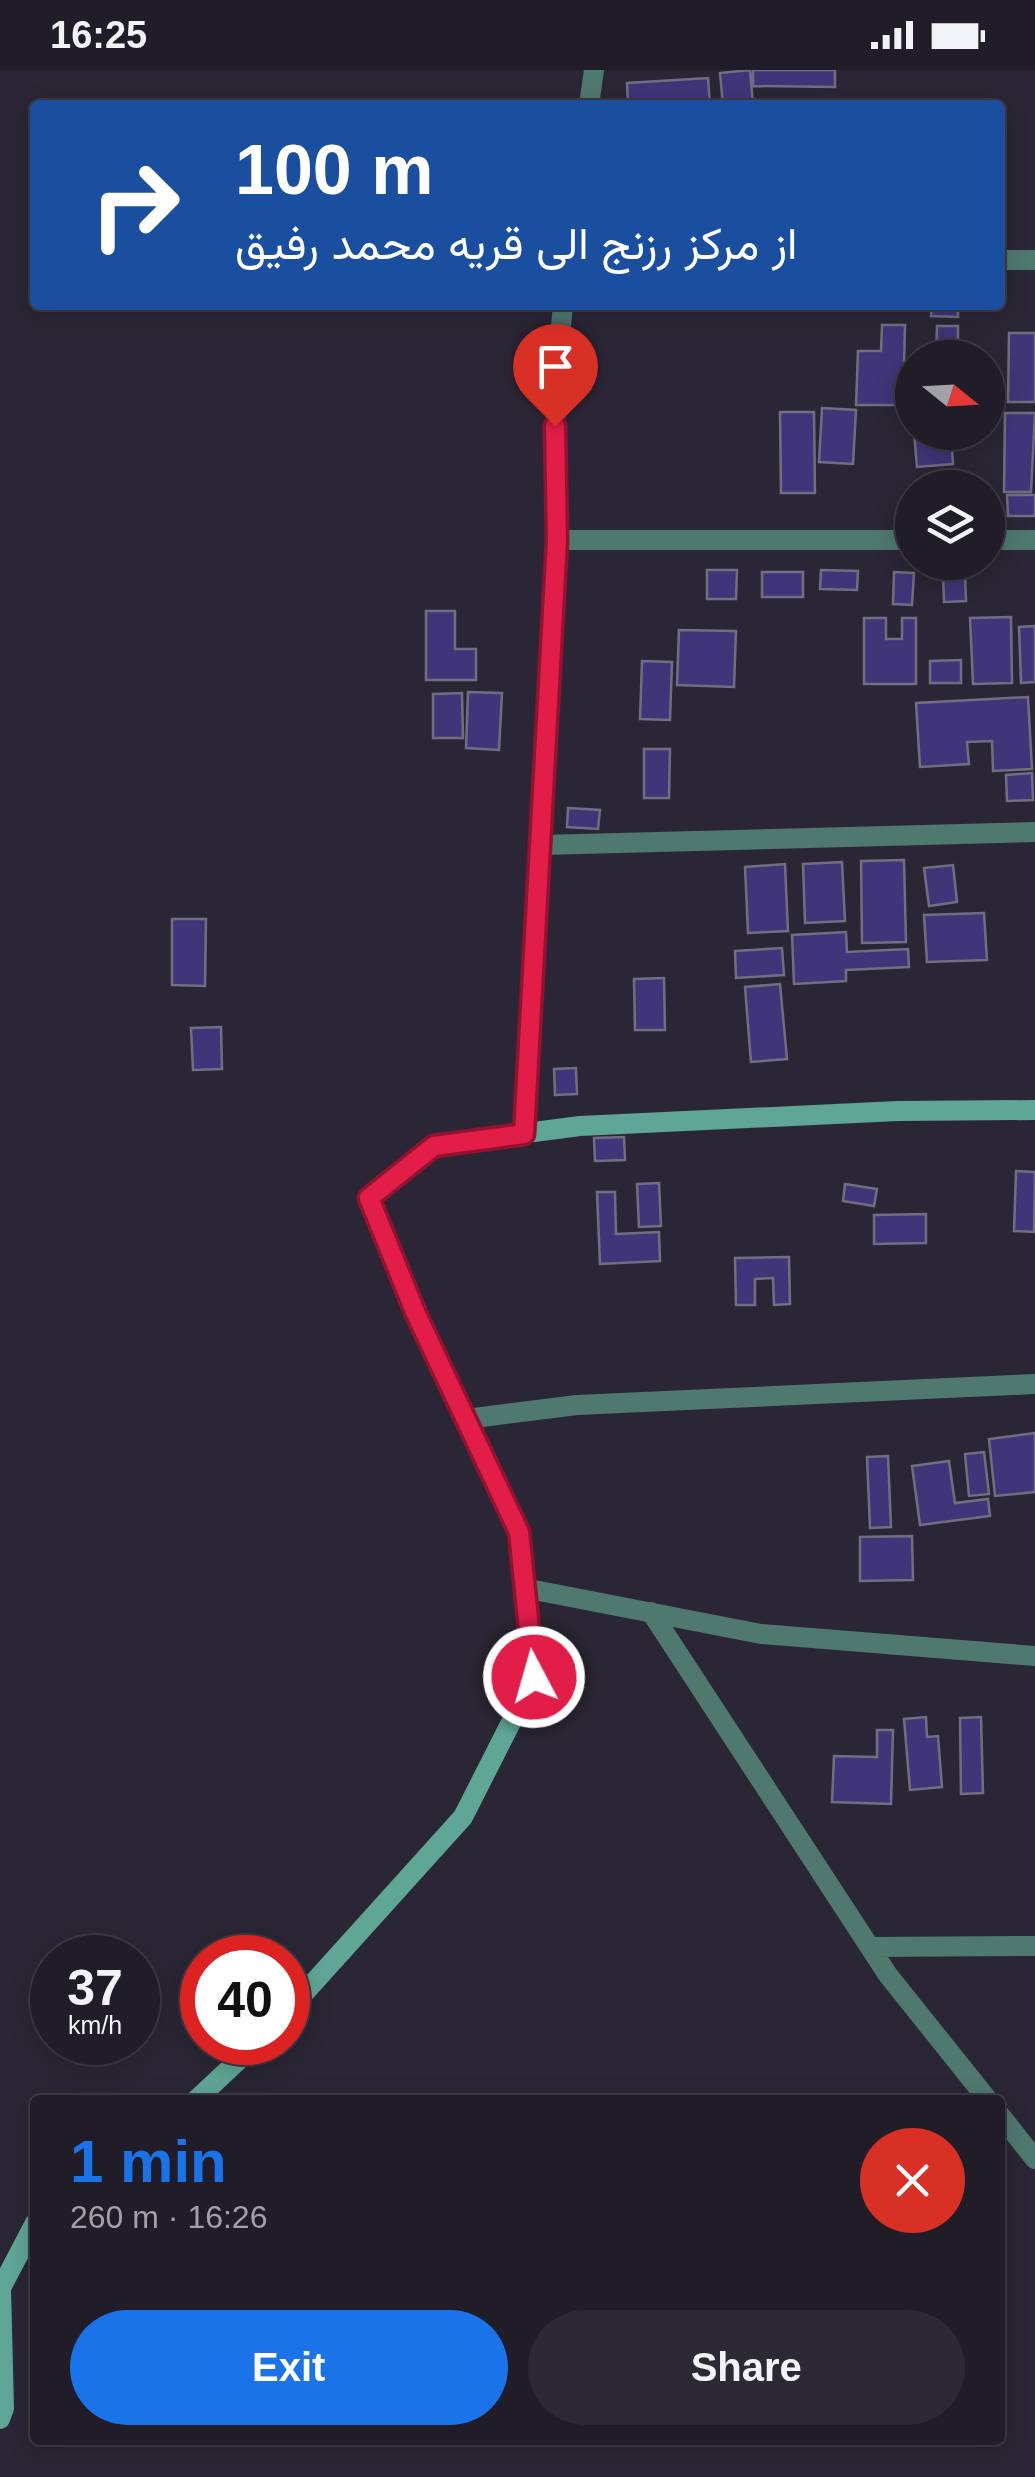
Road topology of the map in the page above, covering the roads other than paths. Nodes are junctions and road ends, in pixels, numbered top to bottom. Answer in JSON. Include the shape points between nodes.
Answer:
{"nodes":[{"id":1,"x":594,"y":70,"type":"edge"},
{"id":2,"x":590,"y":100,"type":"edge"},
{"id":3,"x":1005,"y":260,"type":"edge"},
{"id":4,"x":1035,"y":260,"type":"edge"},
{"id":5,"x":563,"y":310,"type":"edge"},
{"id":6,"x":557,"y":540,"type":"junction"},
{"id":7,"x":895,"y":540,"type":"edge"},
{"id":8,"x":1005,"y":540,"type":"edge"},
{"id":9,"x":1035,"y":540,"type":"edge"},
{"id":10,"x":1035,"y":832,"type":"edge"},
{"id":11,"x":541,"y":845,"type":"junction"},
{"id":12,"x":1035,"y":1110,"type":"edge"},
{"id":13,"x":524,"y":1134,"type":"junction"},
{"id":14,"x":1035,"y":1384,"type":"edge"},
{"id":15,"x":466,"y":1419,"type":"junction"},
{"id":16,"x":524,"y":1588,"type":"junction"},
{"id":17,"x":651,"y":1612,"type":"junction"},
{"id":18,"x":1035,"y":1656,"type":"edge"},
{"id":19,"x":1035,"y":1946,"type":"edge"},
{"id":20,"x":870,"y":1947,"type":"junction"},
{"id":21,"x":310,"y":1987,"type":"edge"},
{"id":22,"x":233,"y":2065,"type":"edge"},
{"id":23,"x":201,"y":2095,"type":"edge"},
{"id":24,"x":984,"y":2095,"type":"edge"},
{"id":25,"x":1005,"y":2121,"type":"edge"},
{"id":26,"x":1035,"y":2158,"type":"edge"},
{"id":27,"x":30,"y":2232,"type":"edge"},
{"id":28,"x":0,"y":2419,"type":"edge"}],
"edges":[{"from":1,"to":2,"type":"street"},
{"from":3,"to":4,"type":"street"},
{"from":5,"to":6,"type":"street","via":[[555,387]]},
{"from":6,"to":7,"type":"street"},
{"from":6,"to":11,"type":"street"},
{"from":8,"to":9,"type":"street"},
{"from":10,"to":11,"type":"street"},
{"from":11,"to":13,"type":"street"},
{"from":12,"to":13,"type":"street","via":[[620,1124]]},
{"from":13,"to":15,"type":"street","via":[[434,1146],[369,1198]]},
{"from":14,"to":15,"type":"street","via":[[577,1404]]},
{"from":15,"to":16,"type":"street","via":[[519,1532]]},
{"from":16,"to":17,"type":"street"},
{"from":16,"to":21,"type":"street","via":[[534,1677],[463,1817]]},
{"from":17,"to":18,"type":"street","via":[[761,1634]]},
{"from":17,"to":20,"type":"street"},
{"from":19,"to":20,"type":"street"},
{"from":20,"to":24,"type":"street"},
{"from":22,"to":23,"type":"street"},
{"from":25,"to":26,"type":"street"},
{"from":27,"to":28,"type":"street","via":[[1,2288]]}]}
